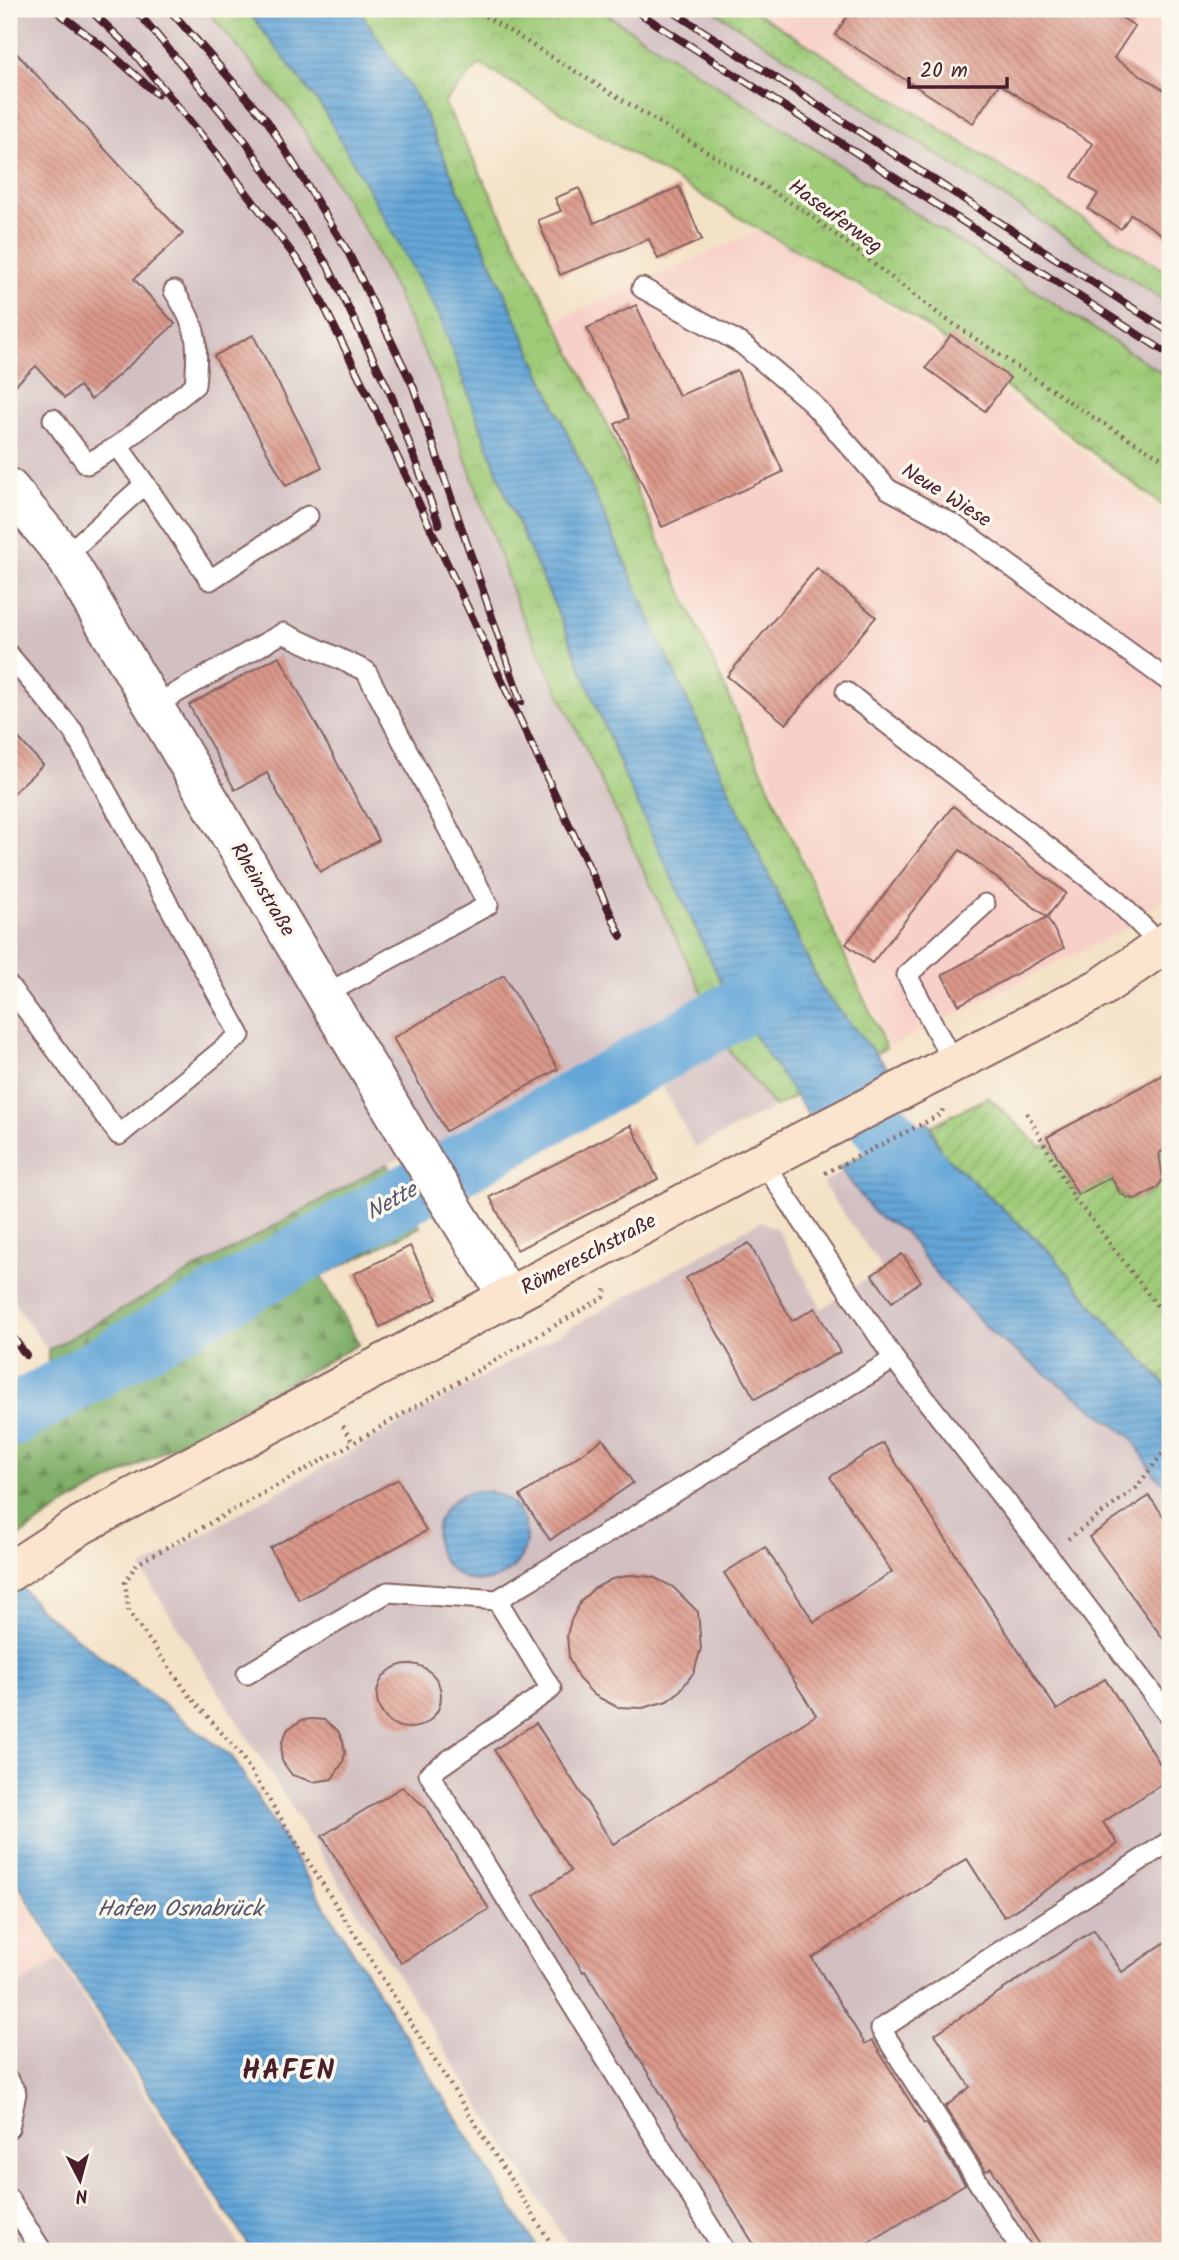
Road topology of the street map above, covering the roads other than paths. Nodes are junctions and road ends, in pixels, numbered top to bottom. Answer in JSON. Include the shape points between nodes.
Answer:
{"nodes":[{"id":1,"x":642,"y":288,"type":"dead end"},
{"id":2,"x":174,"y":291,"type":"dead end"},
{"id":3,"x":53,"y":419,"type":"dead end"},
{"id":4,"x":118,"y":446,"type":"junction"},
{"id":5,"x":145,"y":484,"type":"junction"},
{"id":6,"x":9,"y":488,"type":"edge"},
{"id":7,"x":308,"y":516,"type":"dead end"},
{"id":8,"x":65,"y":556,"type":"junction"},
{"id":9,"x":9,"y":656,"type":"edge"},
{"id":10,"x":1170,"y":682,"type":"edge"},
{"id":11,"x":846,"y":692,"type":"dead end"},
{"id":12,"x":153,"y":706,"type":"junction"},
{"id":13,"x":985,"y":904,"type":"dead end"},
{"id":14,"x":1166,"y":943,"type":"edge"},
{"id":15,"x":9,"y":986,"type":"edge"},
{"id":16,"x":326,"y":995,"type":"junction"},
{"id":17,"x":954,"y":1064,"type":"junction"},
{"id":18,"x":763,"y":1161,"type":"junction"},
{"id":19,"x":509,"y":1298,"type":"junction"},
{"id":20,"x":894,"y":1359,"type":"junction"},
{"id":21,"x":19,"y":1565,"type":"edge"},
{"id":22,"x":497,"y":1600,"type":"junction"},
{"id":23,"x":247,"y":1674,"type":"dead end"},
{"id":24,"x":1170,"y":1717,"type":"edge"},
{"id":25,"x":1170,"y":1841,"type":"edge"},
{"id":26,"x":9,"y":2081,"type":"edge"},
{"id":27,"x":9,"y":2128,"type":"edge"},
{"id":28,"x":9,"y":2199,"type":"edge"},
{"id":29,"x":42,"y":2251,"type":"edge"},
{"id":30,"x":725,"y":2251,"type":"edge"},
{"id":31,"x":1022,"y":2251,"type":"edge"}],
"edges":[{"from":1,"to":10,"type":"lane","name":"Neue Wiese","via":[[742,344],[808,400],[888,489],[953,524]]},
{"from":2,"to":4,"type":"lane","via":[[194,328],[198,349],[195,384]]},
{"from":3,"to":4,"type":"lane","via":[[86,464]]},
{"from":4,"to":5,"type":"lane"},
{"from":5,"to":7,"type":"lane","via":[[210,580]]},
{"from":5,"to":8,"type":"lane"},
{"from":6,"to":8,"type":"street","name":"Rheinstraße"},
{"from":8,"to":12,"type":"street","name":"Rheinstraße"},
{"from":9,"to":15,"type":"lane","via":[[73,732],[240,1035],[119,1135]]},
{"from":11,"to":14,"type":"lane","via":[[1112,896]]},
{"from":12,"to":16,"type":"street","name":"Rheinstraße"},
{"from":12,"to":16,"type":"lane","via":[[282,633],[366,671],[488,905]]},
{"from":13,"to":17,"type":"lane","via":[[907,975]]},
{"from":14,"to":17,"type":"main road","name":"Römereschstraße","via":[[1102,987]]},
{"from":16,"to":19,"type":"street","name":"Rheinstraße"},
{"from":17,"to":18,"type":"main road","name":"Römereschstraße"},
{"from":18,"to":19,"type":"main road","name":"Römereschstraße"},
{"from":18,"to":20,"type":"lane"},
{"from":19,"to":21,"type":"main road","name":"Römereschstraße","via":[[81,1525]]},
{"from":20,"to":22,"type":"lane"},
{"from":20,"to":24,"type":"lane"},
{"from":22,"to":23,"type":"lane","via":[[388,1592]]},
{"from":22,"to":30,"type":"lane","via":[[551,1689],[429,1774]]},
{"from":25,"to":31,"type":"lane","via":[[881,2029]]},
{"from":26,"to":27,"type":"lane","via":[[16,2093]]},
{"from":28,"to":29,"type":"lane"}]}
